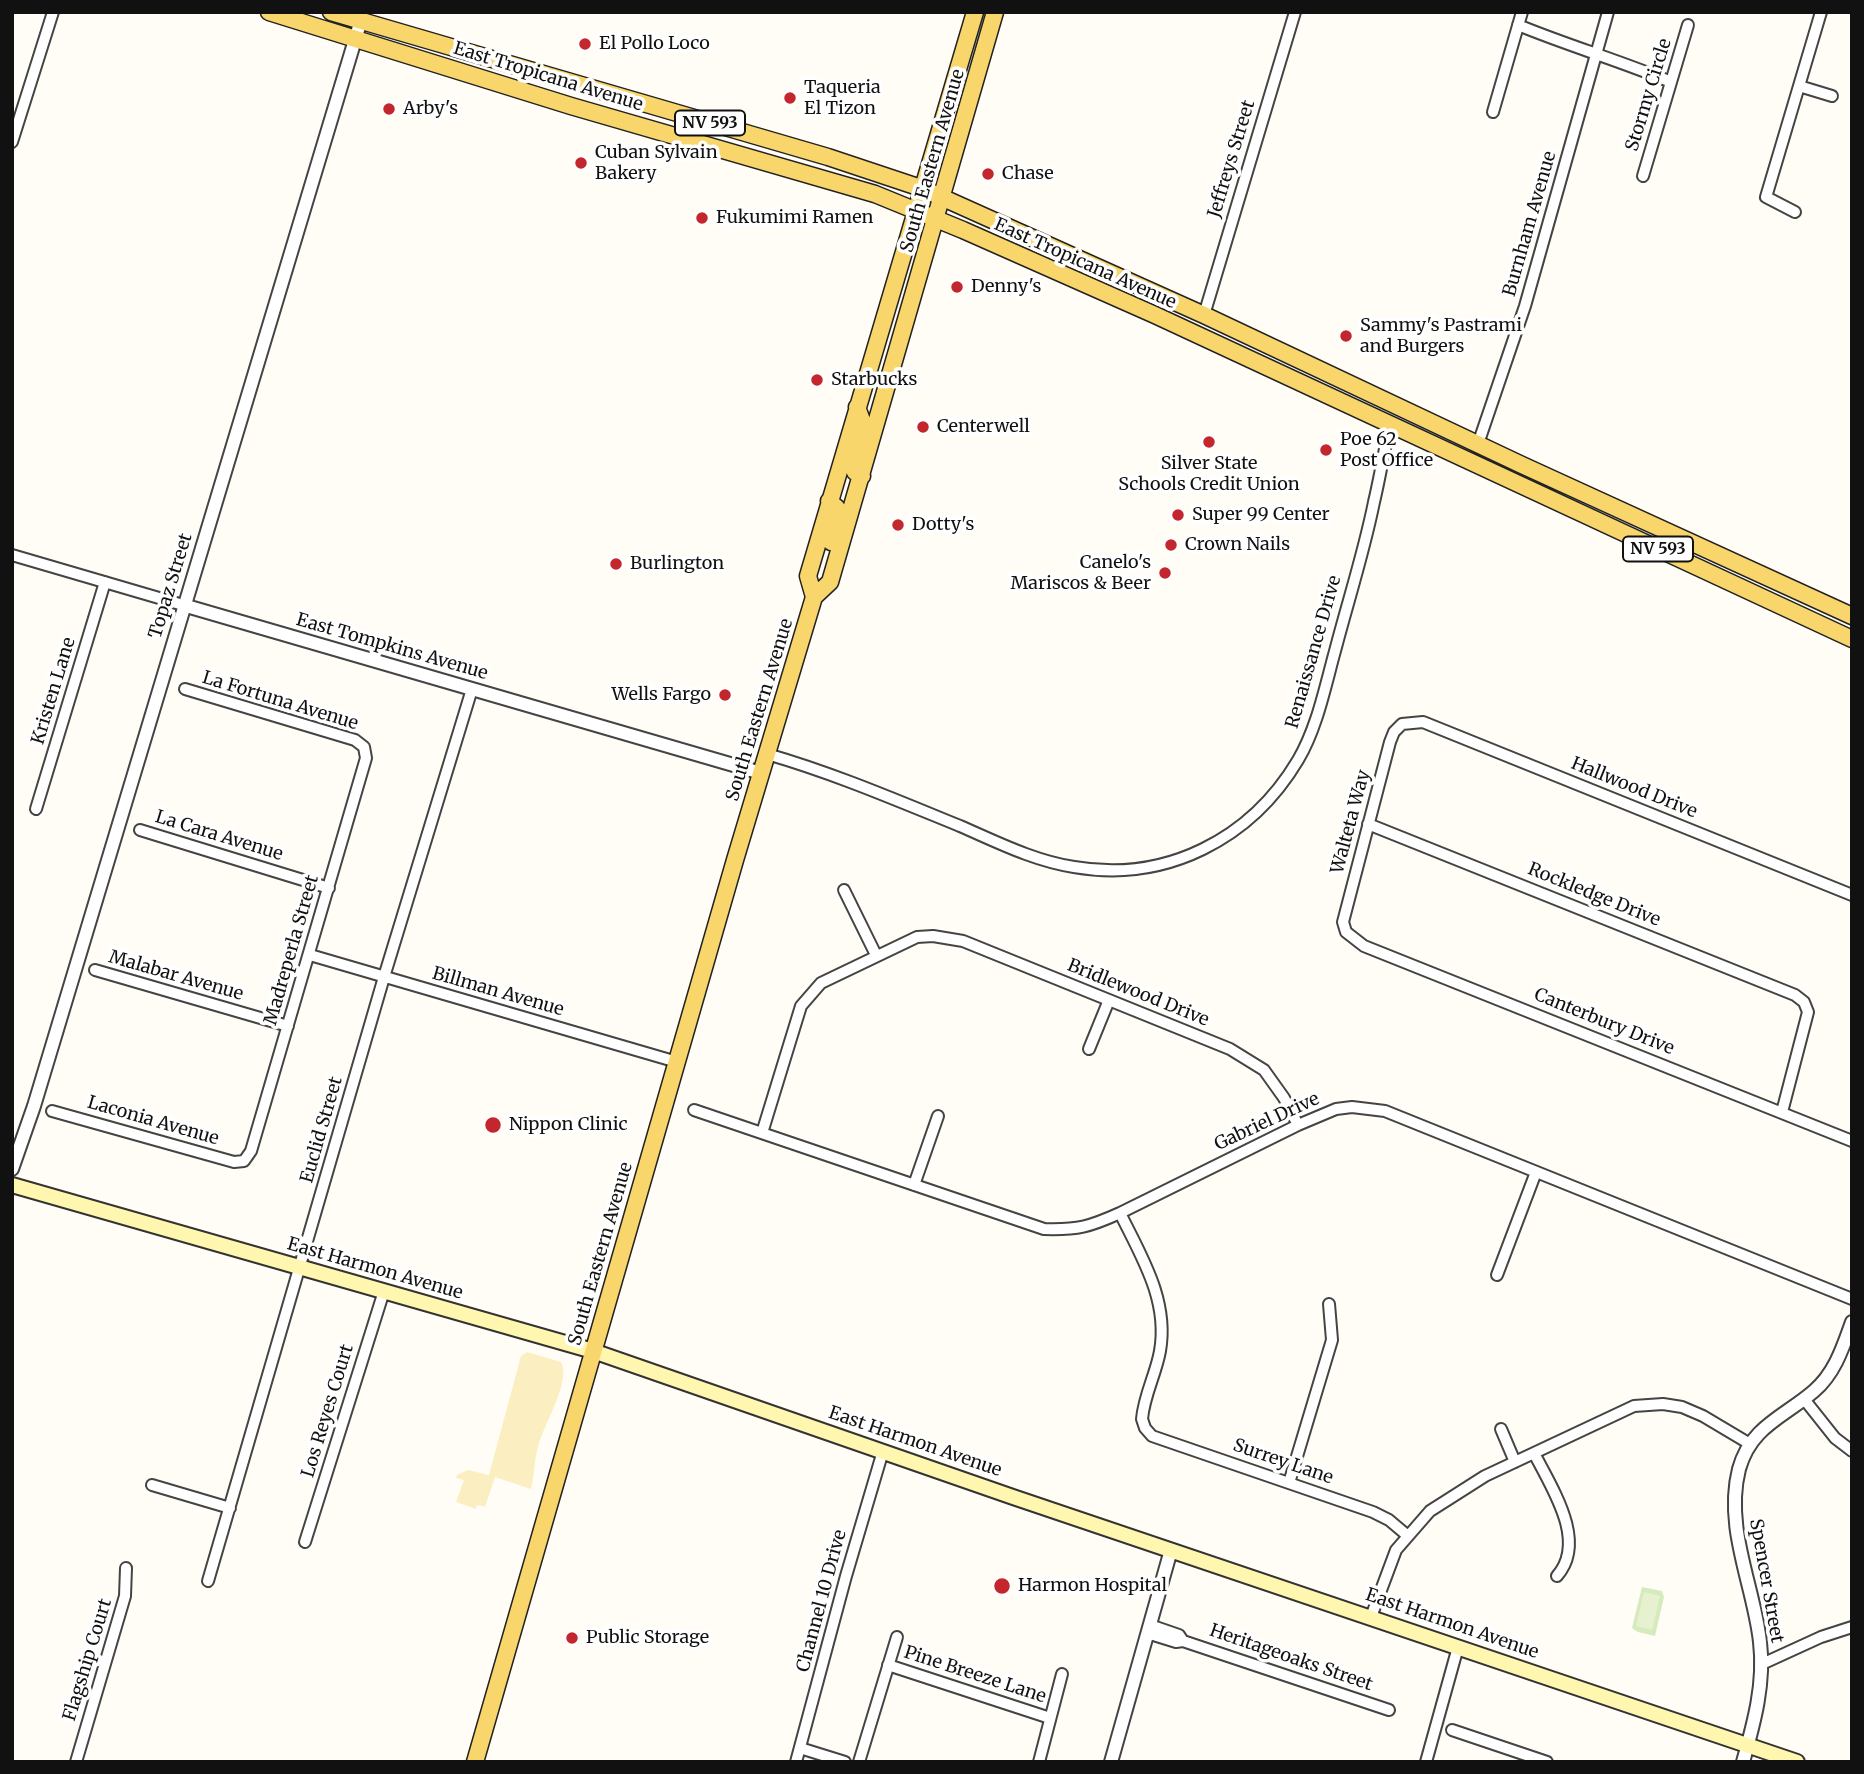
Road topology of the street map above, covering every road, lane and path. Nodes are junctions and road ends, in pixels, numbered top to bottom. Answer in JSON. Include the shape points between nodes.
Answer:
{"nodes":[{"id":1,"x":53,"y":12,"type":"edge"},
{"id":2,"x":270,"y":12,"type":"edge"},
{"id":3,"x":331,"y":12,"type":"edge"},
{"id":4,"x":975,"y":12,"type":"edge"},
{"id":5,"x":995,"y":12,"type":"edge"},
{"id":6,"x":1295,"y":12,"type":"edge"},
{"id":7,"x":1522,"y":12,"type":"edge"},
{"id":8,"x":1608,"y":12,"type":"edge"},
{"id":9,"x":1821,"y":12,"type":"edge"},
{"id":10,"x":362,"y":16,"type":"edge"},
{"id":11,"x":1518,"y":25,"type":"junction"},
{"id":12,"x":1688,"y":25,"type":"dead end"},
{"id":13,"x":355,"y":37,"type":"junction"},
{"id":14,"x":1596,"y":54,"type":"junction"},
{"id":15,"x":1671,"y":82,"type":"junction"},
{"id":16,"x":1799,"y":86,"type":"junction"},
{"id":17,"x":1832,"y":96,"type":"dead end"},
{"id":18,"x":648,"y":105,"type":"junction"},
{"id":19,"x":571,"y":106,"type":"junction"},
{"id":20,"x":1493,"y":112,"type":"dead end"},
{"id":21,"x":638,"y":125,"type":"junction"},
{"id":22,"x":740,"y":132,"type":"junction"},
{"id":23,"x":12,"y":142,"type":"edge"},
{"id":24,"x":1643,"y":176,"type":"dead end"},
{"id":25,"x":921,"y":188,"type":"junction"},
{"id":26,"x":942,"y":198,"type":"junction"},
{"id":27,"x":915,"y":211,"type":"junction"},
{"id":28,"x":1795,"y":212,"type":"dead end"},
{"id":29,"x":935,"y":219,"type":"junction"},
{"id":30,"x":1154,"y":315,"type":"junction"},
{"id":31,"x":1204,"y":315,"type":"junction"},
{"id":32,"x":1200,"y":337,"type":"junction"},
{"id":33,"x":1256,"y":339,"type":"junction"},
{"id":34,"x":856,"y":407,"type":"junction"},
{"id":35,"x":1390,"y":425,"type":"junction"},
{"id":36,"x":1426,"y":442,"type":"junction"},
{"id":37,"x":1478,"y":444,"type":"junction"},
{"id":38,"x":1464,"y":461,"type":"junction"},
{"id":39,"x":1522,"y":465,"type":"junction"},
{"id":40,"x":862,"y":476,"type":"junction"},
{"id":41,"x":829,"y":501,"type":"junction"},
{"id":42,"x":1662,"y":551,"type":"junction"},
{"id":43,"x":12,"y":555,"type":"edge"},
{"id":44,"x":835,"y":565,"type":"junction"},
{"id":45,"x":1761,"y":575,"type":"junction"},
{"id":46,"x":105,"y":582,"type":"junction"},
{"id":47,"x":1739,"y":587,"type":"junction"},
{"id":48,"x":814,"y":597,"type":"junction"},
{"id":49,"x":1821,"y":602,"type":"junction"},
{"id":50,"x":183,"y":605,"type":"junction"},
{"id":51,"x":1852,"y":616,"type":"edge"},
{"id":52,"x":1852,"y":639,"type":"edge"},
{"id":53,"x":185,"y":689,"type":"dead end"},
{"id":54,"x":472,"y":689,"type":"junction"},
{"id":55,"x":1402,"y":724,"type":"joint"},
{"id":56,"x":364,"y":747,"type":"joint"},
{"id":57,"x":767,"y":754,"type":"junction"},
{"id":58,"x":761,"y":773,"type":"junction"},
{"id":59,"x":36,"y":809,"type":"dead end"},
{"id":60,"x":1368,"y":824,"type":"junction"},
{"id":61,"x":140,"y":830,"type":"dead end"},
{"id":62,"x":329,"y":888,"type":"junction"},
{"id":63,"x":844,"y":890,"type":"dead end"},
{"id":64,"x":1852,"y":895,"type":"edge"},
{"id":65,"x":1346,"y":932,"type":"joint"},
{"id":66,"x":310,"y":955,"type":"junction"},
{"id":67,"x":876,"y":955,"type":"junction"},
{"id":68,"x":95,"y":970,"type":"dead end"},
{"id":69,"x":384,"y":976,"type":"junction"},
{"id":70,"x":1109,"y":1000,"type":"junction"},
{"id":71,"x":288,"y":1026,"type":"junction"},
{"id":72,"x":1089,"y":1049,"type":"dead end"},
{"id":73,"x":677,"y":1062,"type":"junction"},
{"id":74,"x":694,"y":1110,"type":"dead end"},
{"id":75,"x":52,"y":1111,"type":"dead end"},
{"id":76,"x":1782,"y":1112,"type":"junction"},
{"id":77,"x":938,"y":1116,"type":"dead end"},
{"id":78,"x":1297,"y":1125,"type":"junction"},
{"id":79,"x":762,"y":1133,"type":"junction"},
{"id":80,"x":1852,"y":1141,"type":"edge"},
{"id":81,"x":244,"y":1161,"type":"joint"},
{"id":82,"x":12,"y":1169,"type":"edge"},
{"id":83,"x":1536,"y":1172,"type":"junction"},
{"id":84,"x":12,"y":1185,"type":"edge"},
{"id":85,"x":914,"y":1185,"type":"junction"},
{"id":86,"x":1119,"y":1213,"type":"junction"},
{"id":87,"x":301,"y":1268,"type":"junction"},
{"id":88,"x":1497,"y":1275,"type":"dead end"},
{"id":89,"x":384,"y":1292,"type":"junction"},
{"id":90,"x":1852,"y":1299,"type":"edge"},
{"id":91,"x":1329,"y":1304,"type":"dead end"},
{"id":92,"x":1852,"y":1322,"type":"edge"},
{"id":93,"x":593,"y":1351,"type":"junction"},
{"id":94,"x":1804,"y":1399,"type":"junction"},
{"id":95,"x":1501,"y":1429,"type":"dead end"},
{"id":96,"x":1750,"y":1444,"type":"junction"},
{"id":97,"x":883,"y":1451,"type":"junction"},
{"id":98,"x":1852,"y":1451,"type":"edge"},
{"id":99,"x":1534,"y":1453,"type":"junction"},
{"id":100,"x":1515,"y":1461,"type":"junction"},
{"id":101,"x":1289,"y":1483,"type":"junction"},
{"id":102,"x":152,"y":1485,"type":"dead end"},
{"id":103,"x":230,"y":1508,"type":"junction"},
{"id":104,"x":1408,"y":1536,"type":"junction"},
{"id":105,"x":305,"y":1542,"type":"dead end"},
{"id":106,"x":1171,"y":1550,"type":"junction"},
{"id":107,"x":125,"y":1568,"type":"dead end"},
{"id":108,"x":1558,"y":1576,"type":"dead end"},
{"id":109,"x":208,"y":1581,"type":"dead end"},
{"id":110,"x":1371,"y":1617,"type":"junction"},
{"id":111,"x":1852,"y":1628,"type":"edge"},
{"id":112,"x":1148,"y":1629,"type":"junction"},
{"id":113,"x":897,"y":1637,"type":"dead end"},
{"id":114,"x":1458,"y":1647,"type":"junction"},
{"id":115,"x":1762,"y":1664,"type":"junction"},
{"id":116,"x":888,"y":1665,"type":"junction"},
{"id":117,"x":1062,"y":1674,"type":"dead end"},
{"id":118,"x":1388,"y":1710,"type":"dead end"},
{"id":119,"x":1050,"y":1718,"type":"junction"},
{"id":120,"x":1452,"y":1730,"type":"dead end"},
{"id":121,"x":1747,"y":1746,"type":"junction"},
{"id":122,"x":800,"y":1748,"type":"junction"},
{"id":123,"x":1116,"y":1761,"type":"edge"},
{"id":124,"x":76,"y":1762,"type":"edge"},
{"id":125,"x":475,"y":1762,"type":"edge"},
{"id":126,"x":796,"y":1762,"type":"edge"},
{"id":127,"x":845,"y":1762,"type":"edge"},
{"id":128,"x":859,"y":1762,"type":"edge"},
{"id":129,"x":1039,"y":1762,"type":"edge"},
{"id":130,"x":1426,"y":1762,"type":"edge"},
{"id":131,"x":1547,"y":1762,"type":"edge"},
{"id":132,"x":1742,"y":1762,"type":"edge"},
{"id":133,"x":1797,"y":1762,"type":"edge"}],
"edges":[{"from":1,"to":23,"type":"street"},
{"from":2,"to":13,"type":"main road","name":"East Tropicana Avenue","number":"NV 593"},
{"from":3,"to":10,"type":"main road","name":"East Tropicana Avenue","number":"NV 593"},
{"from":4,"to":25,"type":"main road","name":"South Eastern Avenue"},
{"from":5,"to":26,"type":"main road","name":"South Eastern Avenue"},
{"from":6,"to":31,"type":"street","name":"Jeffreys Street"},
{"from":7,"to":11,"type":"street"},
{"from":8,"to":14,"type":"street","name":"Burnham Avenue"},
{"from":9,"to":16,"type":"street"},
{"from":10,"to":13,"type":"street","name":"Topaz Street"},
{"from":10,"to":18,"type":"main road","name":"East Tropicana Avenue","number":"NV 593"},
{"from":11,"to":14,"type":"street"},
{"from":11,"to":20,"type":"street"},
{"from":12,"to":15,"type":"street","name":"Stormy Circle"},
{"from":13,"to":19,"type":"main road","name":"East Tropicana Avenue","number":"NV 593"},
{"from":13,"to":50,"type":"street","name":"Topaz Street"},
{"from":14,"to":15,"type":"street"},
{"from":14,"to":37,"type":"street","name":"Burnham Avenue","via":[[1525,306]]},
{"from":15,"to":24,"type":"street","name":"Stormy Circle"},
{"from":16,"to":17,"type":"street"},
{"from":16,"to":28,"type":"street","via":[[1766,198]]},
{"from":18,"to":19,"type":"main road","via":[[632,108],[583,100]]},
{"from":18,"to":22,"type":"main road","name":"East Tropicana Avenue","number":"NV 593"},
{"from":19,"to":21,"type":"main road","name":"East Tropicana Avenue","number":"NV 593"},
{"from":21,"to":22,"type":"main road","via":[[642,117],[649,117]]},
{"from":21,"to":27,"type":"main road","name":"East Tropicana Avenue","number":"NV 593","via":[[822,177]]},
{"from":22,"to":25,"type":"main road","name":"East Tropicana Avenue","number":"NV 593"},
{"from":25,"to":26,"type":"main road","name":"East Tropicana Avenue","number":"NV 593"},
{"from":25,"to":27,"type":"main road","name":"South Eastern Avenue"},
{"from":26,"to":29,"type":"main road","name":"South Eastern Avenue"},
{"from":26,"to":31,"type":"main road","name":"East Tropicana Avenue","number":"NV 593"},
{"from":27,"to":29,"type":"main road","name":"East Tropicana Avenue","number":"NV 593"},
{"from":27,"to":34,"type":"main road","name":"South Eastern Avenue"},
{"from":29,"to":30,"type":"main road","name":"East Tropicana Avenue","number":"NV 593"},
{"from":29,"to":40,"type":"main road","name":"South Eastern Avenue"},
{"from":30,"to":31,"type":"main road","via":[[1170,311],[1196,321]]},
{"from":30,"to":32,"type":"main road","name":"East Tropicana Avenue","number":"NV 593"},
{"from":31,"to":33,"type":"main road","name":"East Tropicana Avenue","number":"NV 593"},
{"from":32,"to":33,"type":"main road","via":[[1208,330],[1239,343]]},
{"from":32,"to":35,"type":"main road","name":"East Tropicana Avenue","number":"NV 593"},
{"from":33,"to":37,"type":"main road","name":"East Tropicana Avenue","number":"NV 593"},
{"from":34,"to":40,"type":"main road","via":[[864,426],[853,467]]},
{"from":34,"to":41,"type":"main road","name":"South Eastern Avenue"},
{"from":35,"to":36,"type":"main road","name":"East Tropicana Avenue","number":"NV 593"},
{"from":35,"to":57,"type":"street","name":"Renaissance Drive","via":[[1375,502],[1317,717],[1299,759],[1247,822],[1205,849],[1163,864],[1118,870],[1074,867],[1032,856],[821,770]]},
{"from":36,"to":37,"type":"main road","via":[[1443,438],[1469,449]]},
{"from":36,"to":38,"type":"main road","name":"East Tropicana Avenue","number":"NV 593"},
{"from":37,"to":39,"type":"main road","name":"East Tropicana Avenue","number":"NV 593"},
{"from":38,"to":39,"type":"main road","via":[[1476,455],[1505,466]]},
{"from":38,"to":42,"type":"main road","name":"East Tropicana Avenue","number":"NV 593"},
{"from":39,"to":45,"type":"main road","name":"East Tropicana Avenue","number":"NV 593"},
{"from":40,"to":44,"type":"main road","name":"South Eastern Avenue"},
{"from":41,"to":44,"type":"main road","via":[[838,516],[829,546]]},
{"from":41,"to":48,"type":"main road","name":"South Eastern Avenue","via":[[808,576]]},
{"from":42,"to":45,"type":"main road","via":[[1692,556],[1744,576]]},
{"from":42,"to":47,"type":"main road","name":"East Tropicana Avenue","number":"NV 593"},
{"from":43,"to":46,"type":"street","name":"East Tompkins Avenue"},
{"from":44,"to":48,"type":"main road","name":"South Eastern Avenue","via":[[830,582]]},
{"from":45,"to":49,"type":"main road","name":"East Tropicana Avenue","number":"NV 593"},
{"from":46,"to":50,"type":"street","name":"East Tompkins Avenue"},
{"from":46,"to":59,"type":"street","name":"Kristen Lane"},
{"from":47,"to":49,"type":"main road","via":[[1756,585]]},
{"from":47,"to":52,"type":"main road","name":"East Tropicana Avenue","number":"NV 593"},
{"from":48,"to":57,"type":"main road","name":"South Eastern Avenue"},
{"from":49,"to":51,"type":"main road","name":"East Tropicana Avenue","number":"NV 593"},
{"from":50,"to":54,"type":"street","name":"East Tompkins Avenue"},
{"from":50,"to":82,"type":"street","name":"Topaz Street"},
{"from":53,"to":56,"type":"street","name":"La Fortuna Avenue","via":[[355,740]]},
{"from":54,"to":58,"type":"street","name":"East Tompkins Avenue"},
{"from":54,"to":69,"type":"street","name":"Euclid Street"},
{"from":55,"to":60,"type":"street","name":"Walteta Way","via":[[1390,742]]},
{"from":55,"to":64,"type":"street","name":"Hallwood Drive","via":[[1423,722]]},
{"from":56,"to":62,"type":"street","name":"Madreperla Street","via":[[366,758]]},
{"from":57,"to":58,"type":"main road","name":"South Eastern Avenue"},
{"from":58,"to":73,"type":"main road","name":"South Eastern Avenue"},
{"from":60,"to":65,"type":"street","name":"Walteta Way","via":[[1343,922]]},
{"from":60,"to":76,"type":"street","name":"Rockledge Drive","via":[[1796,995],[1808,1012]]},
{"from":61,"to":62,"type":"street","name":"La Cara Avenue"},
{"from":62,"to":66,"type":"street","name":"Madreperla Street"},
{"from":63,"to":67,"type":"street"},
{"from":65,"to":76,"type":"street","name":"Canterbury Drive","via":[[1364,946]]},
{"from":66,"to":69,"type":"street","name":"Billman Avenue"},
{"from":66,"to":71,"type":"street","name":"Madreperla Street"},
{"from":67,"to":70,"type":"street","name":"Bridlewood Drive","via":[[917,937],[963,941]]},
{"from":67,"to":79,"type":"street","via":[[821,983],[801,1006]]},
{"from":68,"to":71,"type":"street","name":"Malabar Avenue"},
{"from":69,"to":73,"type":"street","name":"Billman Avenue"},
{"from":69,"to":87,"type":"street","name":"Euclid Street"},
{"from":70,"to":72,"type":"street"},
{"from":70,"to":78,"type":"street","name":"Bridlewood Drive","via":[[1230,1049],[1264,1070]]},
{"from":71,"to":81,"type":"street","name":"Madreperla Street","via":[[251,1151]]},
{"from":73,"to":93,"type":"main road","name":"South Eastern Avenue"},
{"from":74,"to":79,"type":"street","name":"Gabriel Drive"},
{"from":75,"to":81,"type":"street","name":"Laconia Avenue"},
{"from":76,"to":80,"type":"street","name":"Canterbury Drive"},
{"from":77,"to":85,"type":"street"},
{"from":78,"to":83,"type":"street","name":"Gabriel Drive","via":[[1336,1109],[1385,1111]]},
{"from":78,"to":86,"type":"street","name":"Gabriel Drive"},
{"from":79,"to":85,"type":"street","name":"Gabriel Drive"},
{"from":83,"to":88,"type":"street"},
{"from":83,"to":90,"type":"street","name":"Gabriel Drive"},
{"from":84,"to":87,"type":"main road","name":"East Harmon Avenue"},
{"from":85,"to":86,"type":"street","name":"Gabriel Drive","via":[[1044,1229],[1075,1230]]},
{"from":86,"to":101,"type":"street","name":"Surrey Lane","via":[[1152,1278],[1160,1315],[1160,1351],[1143,1408],[1145,1427],[1152,1436]]},
{"from":87,"to":89,"type":"main road","name":"East Harmon Avenue"},
{"from":87,"to":103,"type":"street","name":"Euclid Street"},
{"from":89,"to":93,"type":"main road","name":"East Harmon Avenue"},
{"from":89,"to":105,"type":"street","name":"Los Reyes Court"},
{"from":91,"to":101,"type":"street","via":[[1332,1340]]},
{"from":92,"to":94,"type":"street","name":"Spencer Street","via":[[1835,1364]]},
{"from":93,"to":97,"type":"main road","name":"East Harmon Avenue"},
{"from":93,"to":125,"type":"main road","name":"South Eastern Avenue"},
{"from":94,"to":96,"type":"street","name":"Spencer Street","via":[[1771,1420]]},
{"from":94,"to":98,"type":"street","via":[[1835,1438]]},
{"from":95,"to":100,"type":"street"},
{"from":96,"to":99,"type":"street","via":[[1682,1406],[1663,1404],[1634,1406]]},
{"from":96,"to":115,"type":"street","name":"Spencer Street","via":[[1738,1471],[1737,1528]]},
{"from":97,"to":106,"type":"main road","name":"East Harmon Avenue"},
{"from":97,"to":122,"type":"street","name":"Channel 10 Drive"},
{"from":99,"to":100,"type":"street"},
{"from":99,"to":108,"type":"street","via":[[1567,1528],[1566,1566]]},
{"from":100,"to":104,"type":"street","via":[[1430,1511]]},
{"from":101,"to":104,"type":"street","name":"Surrey Lane","via":[[1373,1512]]},
{"from":102,"to":103,"type":"street"},
{"from":103,"to":109,"type":"street","name":"Euclid Street"},
{"from":104,"to":110,"type":"street","via":[[1396,1550]]},
{"from":106,"to":110,"type":"main road","name":"East Harmon Avenue"},
{"from":106,"to":112,"type":"street"},
{"from":107,"to":124,"type":"street","name":"Flagship Court","via":[[125,1596]]},
{"from":110,"to":114,"type":"main road","name":"East Harmon Avenue"},
{"from":111,"to":115,"type":"street"},
{"from":112,"to":118,"type":"street","name":"Heritageoaks Street"},
{"from":112,"to":123,"type":"street"},
{"from":113,"to":116,"type":"street"},
{"from":114,"to":121,"type":"main road","name":"East Harmon Avenue"},
{"from":114,"to":130,"type":"street"},
{"from":115,"to":121,"type":"street","name":"Spencer Street"},
{"from":116,"to":119,"type":"street","name":"Pine Breeze Lane"},
{"from":116,"to":128,"type":"street"},
{"from":117,"to":119,"type":"street"},
{"from":119,"to":129,"type":"street"},
{"from":120,"to":131,"type":"street"},
{"from":121,"to":132,"type":"street","name":"Spencer Street"},
{"from":121,"to":133,"type":"main road","name":"East Harmon Avenue"},
{"from":122,"to":126,"type":"street","name":"Channel 10 Drive"},
{"from":122,"to":127,"type":"street"}]}
